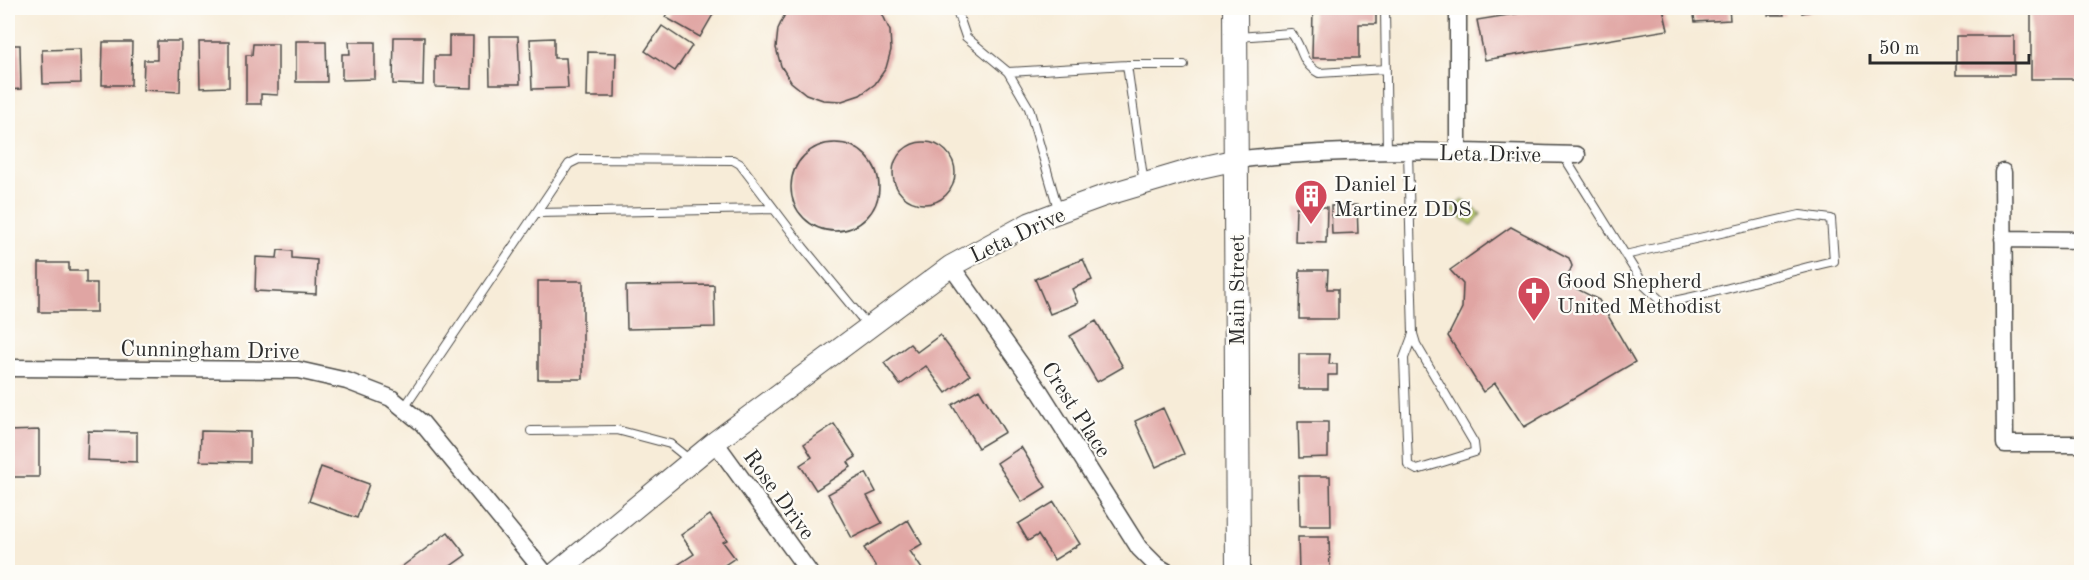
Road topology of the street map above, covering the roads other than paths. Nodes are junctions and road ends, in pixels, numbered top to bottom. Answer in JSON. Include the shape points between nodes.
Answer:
{"nodes":[{"id":1,"x":956,"y":8,"type":"edge"},
{"id":2,"x":1235,"y":8,"type":"edge"},
{"id":3,"x":1385,"y":8,"type":"edge"},
{"id":4,"x":1458,"y":8,"type":"edge"},
{"id":5,"x":1235,"y":38,"type":"junction"},
{"id":6,"x":1127,"y":65,"type":"junction"},
{"id":7,"x":1184,"y":65,"type":"dead end"},
{"id":8,"x":1386,"y":69,"type":"junction"},
{"id":9,"x":1008,"y":72,"type":"junction"},
{"id":10,"x":1387,"y":152,"type":"junction"},
{"id":11,"x":1408,"y":152,"type":"junction"},
{"id":12,"x":1458,"y":152,"type":"junction"},
{"id":13,"x":1570,"y":155,"type":"joint"},
{"id":14,"x":1235,"y":160,"type":"junction"},
{"id":15,"x":2003,"y":172,"type":"dead end"},
{"id":16,"x":1144,"y":184,"type":"junction"},
{"id":17,"x":774,"y":209,"type":"junction"},
{"id":18,"x":1059,"y":212,"type":"junction"},
{"id":19,"x":536,"y":213,"type":"junction"},
{"id":20,"x":2003,"y":239,"type":"junction"},
{"id":21,"x":2082,"y":240,"type":"edge"},
{"id":22,"x":1625,"y":255,"type":"junction"},
{"id":23,"x":951,"y":266,"type":"junction"},
{"id":24,"x":869,"y":327,"type":"junction"},
{"id":25,"x":1413,"y":334,"type":"junction"},
{"id":26,"x":8,"y":368,"type":"edge"},
{"id":27,"x":404,"y":408,"type":"junction"},
{"id":28,"x":531,"y":431,"type":"dead end"},
{"id":29,"x":715,"y":442,"type":"junction"},
{"id":30,"x":2082,"y":444,"type":"edge"},
{"id":31,"x":692,"y":461,"type":"junction"},
{"id":32,"x":544,"y":573,"type":"edge"},
{"id":33,"x":557,"y":573,"type":"edge"},
{"id":34,"x":809,"y":573,"type":"edge"},
{"id":35,"x":1167,"y":573,"type":"edge"},
{"id":36,"x":1238,"y":573,"type":"edge"}],
"edges":[{"from":1,"to":9,"type":"lane","via":[[966,37]]},
{"from":2,"to":5,"type":"main road","name":"Main Street"},
{"from":3,"to":8,"type":"lane"},
{"from":4,"to":12,"type":"street"},
{"from":5,"to":8,"type":"lane","via":[[1291,33],[1302,57],[1319,73]]},
{"from":5,"to":14,"type":"main road","name":"Main Street"},
{"from":6,"to":7,"type":"lane"},
{"from":6,"to":9,"type":"lane"},
{"from":6,"to":16,"type":"lane"},
{"from":8,"to":10,"type":"lane"},
{"from":9,"to":18,"type":"lane","via":[[1029,108]]},
{"from":10,"to":11,"type":"street","name":"Leta Drive"},
{"from":10,"to":14,"type":"street","name":"Leta Drive","via":[[1280,154]]},
{"from":11,"to":12,"type":"street","name":"Leta Drive"},
{"from":11,"to":25,"type":"lane"},
{"from":12,"to":13,"type":"street","name":"Leta Drive"},
{"from":13,"to":22,"type":"lane"},
{"from":14,"to":16,"type":"street","name":"Leta Drive"},
{"from":14,"to":36,"type":"main road","name":"Main Street"},
{"from":15,"to":20,"type":"street"},
{"from":16,"to":18,"type":"street","name":"Leta Drive"},
{"from":17,"to":19,"type":"lane"},
{"from":17,"to":19,"type":"lane","via":[[733,160],[579,159],[569,164]]},
{"from":17,"to":24,"type":"lane"},
{"from":18,"to":23,"type":"street","name":"Leta Drive","via":[[1030,223]]},
{"from":19,"to":27,"type":"lane"},
{"from":20,"to":21,"type":"street"},
{"from":20,"to":30,"type":"street","via":[[2005,444]]},
{"from":22,"to":22,"type":"lane","via":[[1644,285],[1663,303],[1692,298],[1834,261],[1831,219],[1800,215]]},
{"from":23,"to":24,"type":"street","name":"Leta Drive"},
{"from":23,"to":35,"type":"street","name":"Crest Place","via":[[1041,393],[1138,548]]},
{"from":24,"to":29,"type":"street","name":"Leta Drive"},
{"from":25,"to":25,"type":"lane","via":[[1474,443],[1475,452],[1417,470],[1408,465],[1404,358]]},
{"from":26,"to":27,"type":"street","name":"Cunningham Drive","via":[[298,370],[347,381],[391,398]]},
{"from":27,"to":32,"type":"street","name":"Cunningham Drive","via":[[422,423]]},
{"from":28,"to":31,"type":"lane","via":[[617,430],[670,444]]},
{"from":29,"to":31,"type":"street","name":"Leta Drive"},
{"from":29,"to":34,"type":"street","name":"Rose Drive"},
{"from":31,"to":33,"type":"street","name":"Leta Drive"}]}
